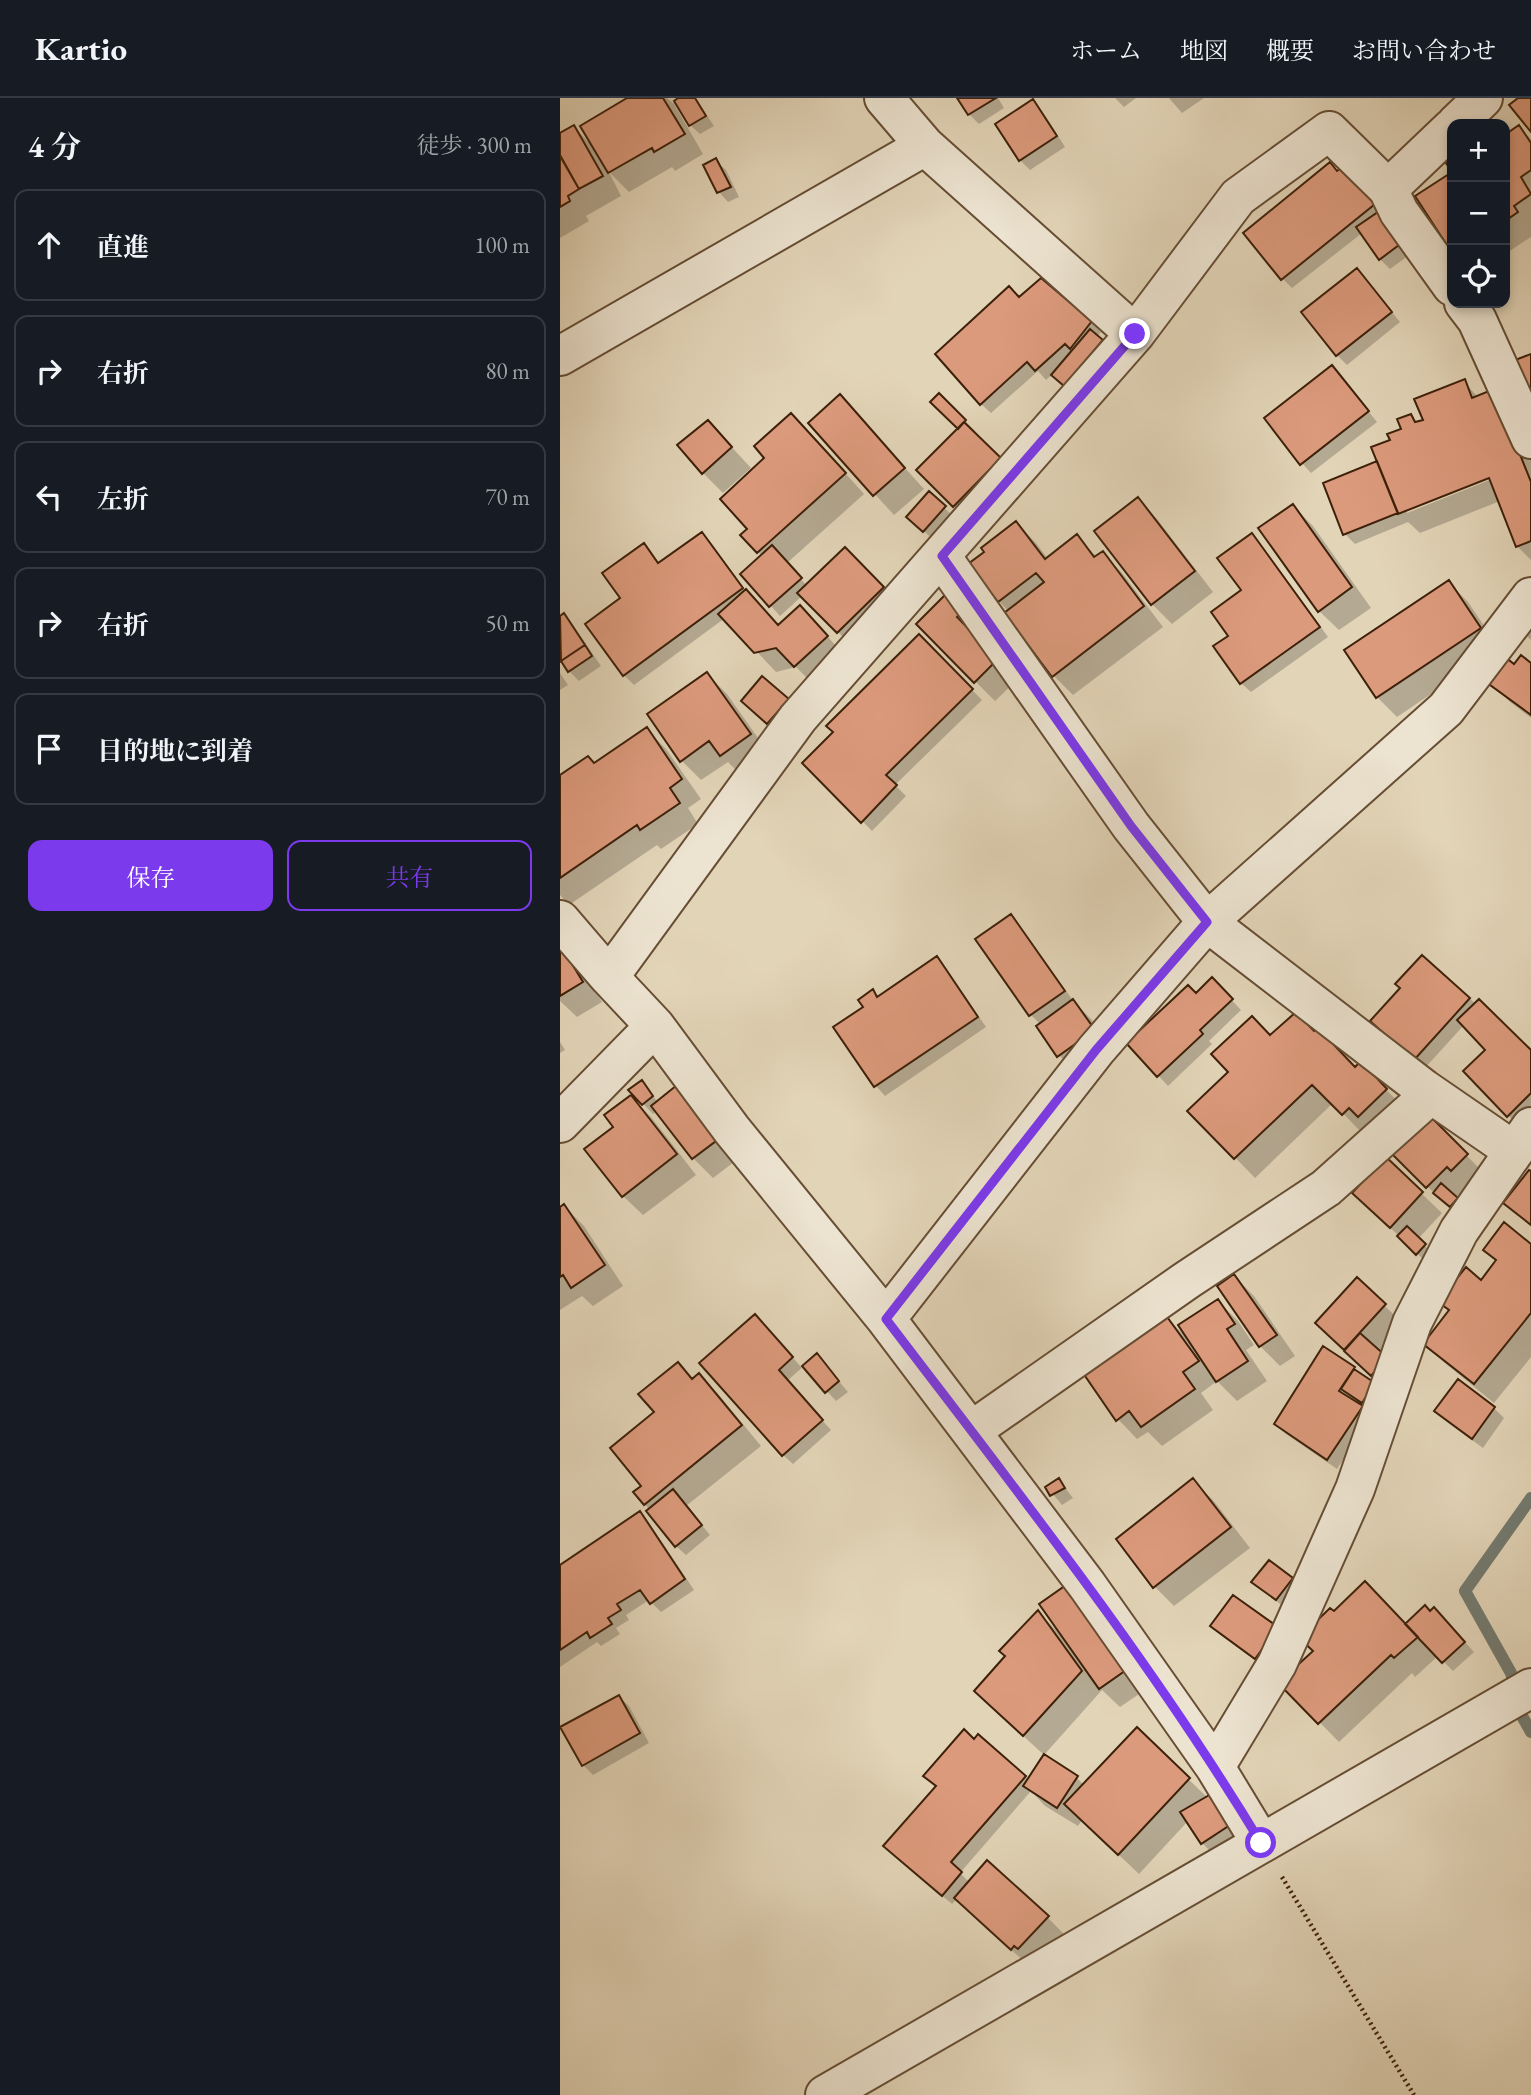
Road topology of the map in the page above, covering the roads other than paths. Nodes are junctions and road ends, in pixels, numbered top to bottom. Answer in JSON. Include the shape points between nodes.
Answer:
{"nodes":[{"id":1,"x":884,"y":98,"type":"edge"},
{"id":2,"x":1483,"y":98,"type":"edge"},
{"id":3,"x":1461,"y":119,"type":"edge"},
{"id":4,"x":1447,"y":133,"type":"edge"},
{"id":5,"x":925,"y":146,"type":"junction"},
{"id":6,"x":1388,"y":189,"type":"junction"},
{"id":7,"x":1447,"y":279,"type":"edge"},
{"id":8,"x":1468,"y":308,"type":"edge"},
{"id":9,"x":1135,"y":334,"type":"junction"},
{"id":10,"x":560,"y":356,"type":"edge"},
{"id":11,"x":1531,"y":439,"type":"edge"},
{"id":12,"x":942,"y":556,"type":"junction"},
{"id":13,"x":1531,"y":597,"type":"edge"},
{"id":14,"x":560,"y":920,"type":"edge"},
{"id":15,"x":1207,"y":922,"type":"junction"},
{"id":16,"x":609,"y":977,"type":"junction"},
{"id":17,"x":655,"y":1026,"type":"junction"},
{"id":18,"x":1431,"y":1094,"type":"junction"},
{"id":19,"x":560,"y":1123,"type":"edge"},
{"id":20,"x":1527,"y":1134,"type":"edge"},
{"id":21,"x":886,"y":1319,"type":"junction"},
{"id":22,"x":971,"y":1431,"type":"junction"},
{"id":23,"x":1523,"y":1693,"type":"edge"},
{"id":24,"x":1215,"y":1767,"type":"junction"},
{"id":25,"x":1261,"y":1843,"type":"junction"},
{"id":26,"x":825,"y":2095,"type":"edge"}],
"edges":[{"from":1,"to":5,"type":"street"},
{"from":2,"to":3,"type":"street"},
{"from":4,"to":6,"type":"street"},
{"from":5,"to":9,"type":"street"},
{"from":5,"to":10,"type":"street"},
{"from":6,"to":7,"type":"street"},
{"from":6,"to":9,"type":"street","via":[[1329,131],[1238,197]]},
{"from":8,"to":11,"type":"street"},
{"from":9,"to":12,"type":"street"},
{"from":12,"to":15,"type":"street","via":[[1131,826]]},
{"from":12,"to":16,"type":"street","via":[[798,718]]},
{"from":13,"to":15,"type":"street","via":[[1446,709]]},
{"from":14,"to":16,"type":"street"},
{"from":15,"to":18,"type":"street"},
{"from":15,"to":21,"type":"street","via":[[1096,1050]]},
{"from":16,"to":17,"type":"street"},
{"from":17,"to":19,"type":"street"},
{"from":17,"to":21,"type":"street","via":[[732,1130]]},
{"from":18,"to":20,"type":"street"},
{"from":18,"to":22,"type":"street","via":[[1326,1188]]},
{"from":20,"to":24,"type":"street","via":[[1459,1231],[1412,1323],[1355,1489],[1277,1664]]},
{"from":21,"to":22,"type":"street"},
{"from":22,"to":24,"type":"street"},
{"from":23,"to":25,"type":"street"},
{"from":24,"to":25,"type":"street"},
{"from":25,"to":26,"type":"street"}]}
